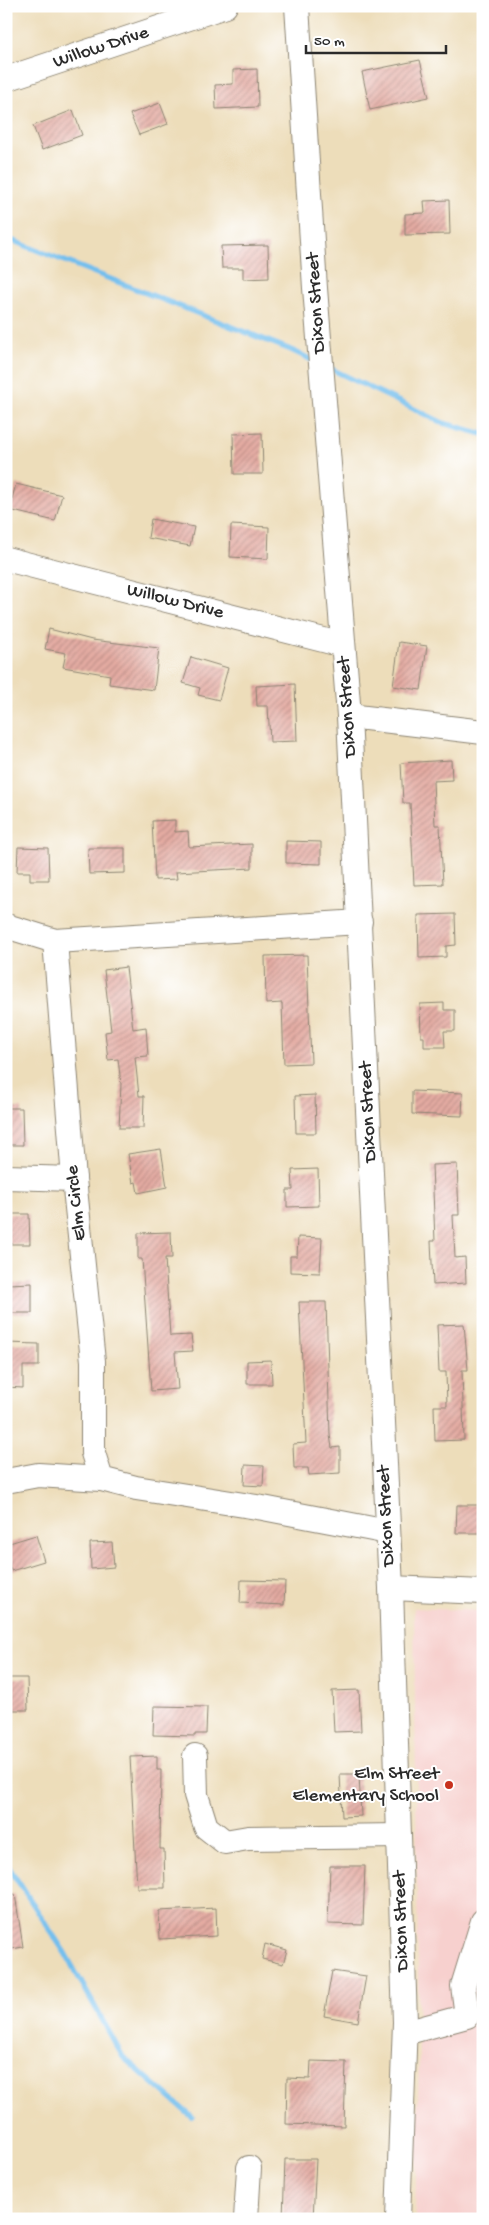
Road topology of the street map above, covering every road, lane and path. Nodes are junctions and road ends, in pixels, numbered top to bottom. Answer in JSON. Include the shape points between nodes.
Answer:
{"nodes":[{"id":1,"x":225,"y":6,"type":"edge"},
{"id":2,"x":297,"y":6,"type":"edge"},
{"id":3,"x":6,"y":79,"type":"edge"},
{"id":4,"x":6,"y":559,"type":"edge"},
{"id":5,"x":343,"y":645,"type":"junction"},
{"id":6,"x":349,"y":716,"type":"junction"},
{"id":7,"x":483,"y":732,"type":"edge"},
{"id":8,"x":360,"y":922,"type":"junction"},
{"id":9,"x":6,"y":926,"type":"edge"},
{"id":10,"x":55,"y":941,"type":"junction"},
{"id":11,"x":6,"y":1177,"type":"edge"},
{"id":12,"x":74,"y":1178,"type":"junction"},
{"id":13,"x":101,"y":1479,"type":"junction"},
{"id":14,"x":6,"y":1481,"type":"edge"},
{"id":15,"x":388,"y":1532,"type":"junction"},
{"id":16,"x":392,"y":1588,"type":"junction"},
{"id":17,"x":483,"y":1592,"type":"edge"},
{"id":18,"x":195,"y":1756,"type":"dead end"},
{"id":19,"x":398,"y":1836,"type":"junction"},
{"id":20,"x":483,"y":1921,"type":"edge"},
{"id":21,"x":475,"y":2015,"type":"edge"},
{"id":22,"x":404,"y":2033,"type":"junction"},
{"id":23,"x":249,"y":2168,"type":"dead end"},
{"id":24,"x":246,"y":2219,"type":"edge"},
{"id":25,"x":398,"y":2219,"type":"edge"}],
"edges":[{"from":1,"to":3,"type":"street","name":"Willow Drive"},
{"from":2,"to":5,"type":"street","name":"Dixon Street"},
{"from":4,"to":5,"type":"street","name":"Willow Drive"},
{"from":5,"to":6,"type":"street","name":"Dixon Street"},
{"from":6,"to":7,"type":"street"},
{"from":6,"to":8,"type":"street","name":"Dixon Street"},
{"from":8,"to":10,"type":"street"},
{"from":8,"to":15,"type":"street","name":"Dixon Street"},
{"from":9,"to":10,"type":"street"},
{"from":10,"to":12,"type":"street","name":"Elm Circle"},
{"from":11,"to":12,"type":"street"},
{"from":12,"to":13,"type":"street","name":"Elm Circle","via":[[93,1362],[93,1453]]},
{"from":13,"to":14,"type":"street","via":[[38,1475]]},
{"from":13,"to":15,"type":"street"},
{"from":15,"to":16,"type":"street","name":"Dixon Street"},
{"from":16,"to":17,"type":"street"},
{"from":16,"to":19,"type":"street","name":"Dixon Street"},
{"from":18,"to":19,"type":"street","via":[[196,1795],[206,1827],[225,1842],[248,1838]]},
{"from":19,"to":22,"type":"street","name":"Dixon Street"},
{"from":20,"to":21,"type":"street","via":[[463,1986]]},
{"from":21,"to":22,"type":"street"},
{"from":22,"to":25,"type":"street","name":"Dixon Street"},
{"from":23,"to":24,"type":"street"}]}
